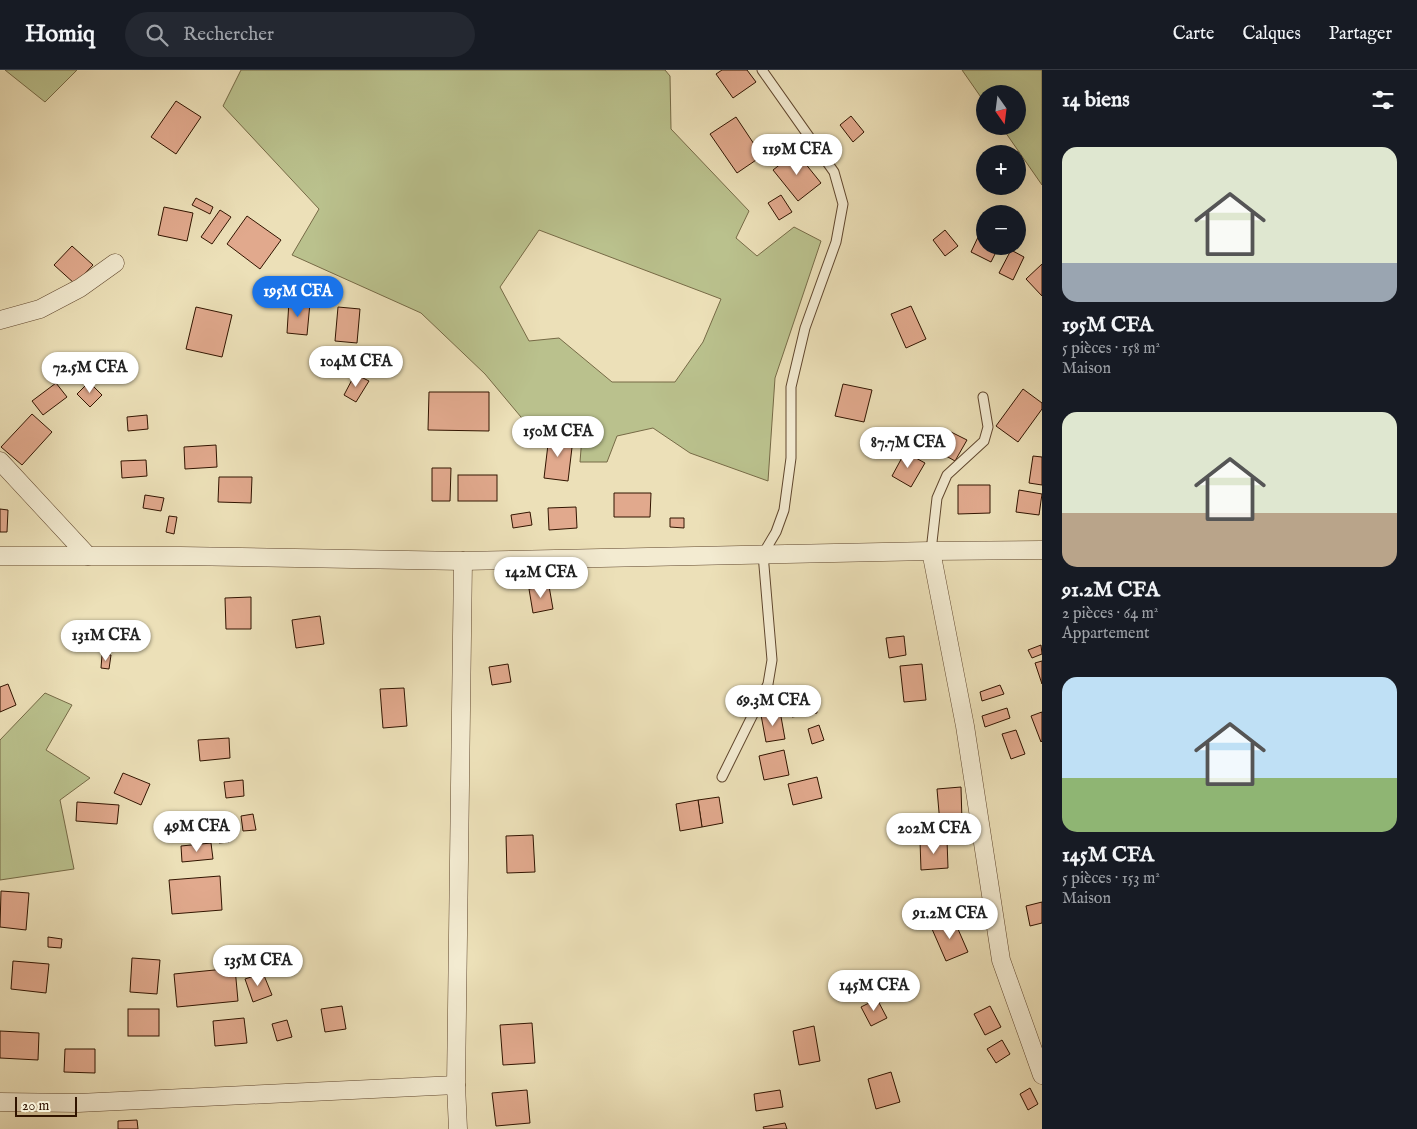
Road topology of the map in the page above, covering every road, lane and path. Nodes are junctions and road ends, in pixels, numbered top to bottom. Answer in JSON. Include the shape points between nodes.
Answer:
{"nodes":[{"id":1,"x":762,"y":70,"type":"edge"},
{"id":2,"x":115,"y":263,"type":"dead end"},
{"id":3,"x":0,"y":320,"type":"edge"},
{"id":4,"x":982,"y":397,"type":"dead end"},
{"id":5,"x":0,"y":461,"type":"edge"},
{"id":6,"x":1042,"y":550,"type":"edge"},
{"id":7,"x":931,"y":551,"type":"junction"},
{"id":8,"x":763,"y":554,"type":"junction"},
{"id":9,"x":0,"y":556,"type":"edge"},
{"id":10,"x":88,"y":556,"type":"junction"},
{"id":11,"x":463,"y":561,"type":"junction"},
{"id":12,"x":722,"y":777,"type":"dead end"},
{"id":13,"x":1042,"y":1075,"type":"edge"},
{"id":14,"x":456,"y":1085,"type":"junction"},
{"id":15,"x":0,"y":1102,"type":"edge"},
{"id":16,"x":458,"y":1129,"type":"edge"}],
"edges":[{"from":1,"to":8,"type":"lane","via":[[834,172],[843,204],[836,242],[805,328],[791,387],[791,458],[784,510]]},
{"from":2,"to":3,"type":"street","via":[[80,288],[40,308]]},
{"from":4,"to":7,"type":"lane","via":[[988,427],[984,441],[947,475],[936,498]]},
{"from":5,"to":10,"type":"street"},
{"from":6,"to":7,"type":"street"},
{"from":7,"to":8,"type":"street"},
{"from":7,"to":13,"type":"street","via":[[965,726],[1001,960]]},
{"from":8,"to":11,"type":"street"},
{"from":8,"to":12,"type":"lane","via":[[772,660],[768,684]]},
{"from":9,"to":10,"type":"street"},
{"from":10,"to":11,"type":"street"},
{"from":11,"to":14,"type":"street"},
{"from":14,"to":15,"type":"street","via":[[78,1104]]},
{"from":14,"to":16,"type":"street"}]}
